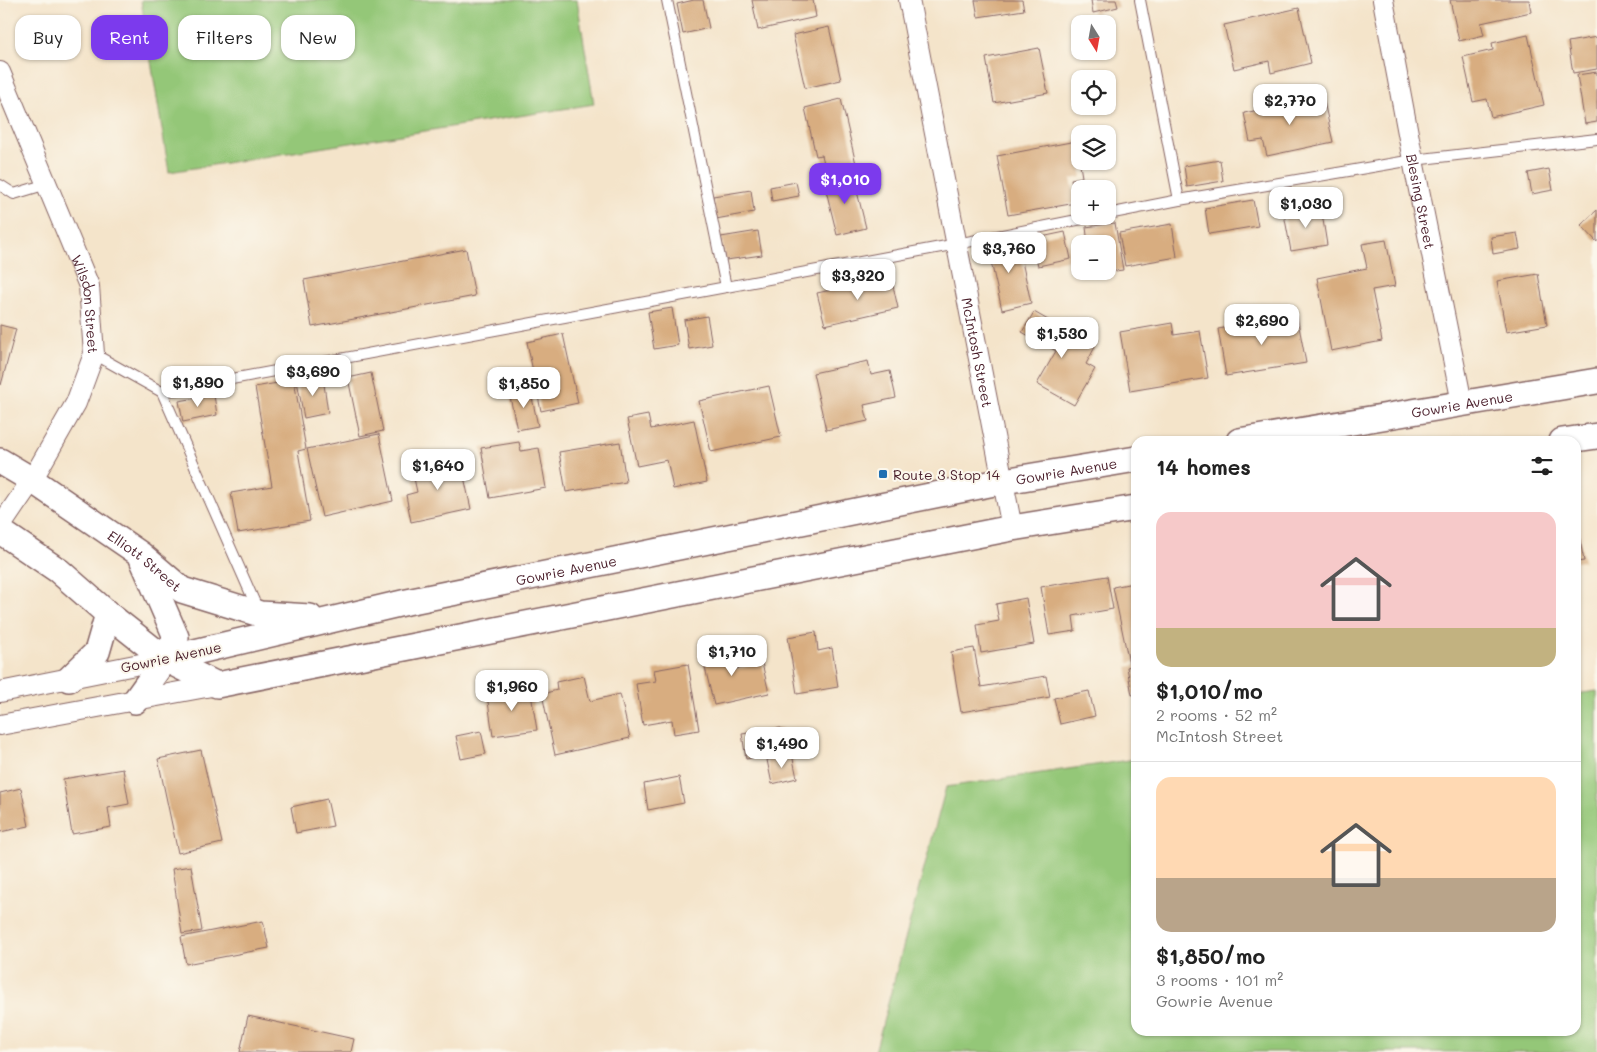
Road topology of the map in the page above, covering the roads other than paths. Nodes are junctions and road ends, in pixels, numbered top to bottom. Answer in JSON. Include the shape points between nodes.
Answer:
{"nodes":[{"id":1,"x":668,"y":0,"type":"edge"},
{"id":2,"x":908,"y":0,"type":"edge"},
{"id":3,"x":1140,"y":0,"type":"edge"},
{"id":4,"x":1383,"y":0,"type":"edge"},
{"id":5,"x":0,"y":72,"type":"edge"},
{"id":6,"x":1597,"y":139,"type":"edge"},
{"id":7,"x":1413,"y":160,"type":"junction"},
{"id":8,"x":47,"y":184,"type":"junction"},
{"id":9,"x":0,"y":186,"type":"edge"},
{"id":10,"x":1179,"y":200,"type":"junction"},
{"id":11,"x":1116,"y":212,"type":"edge"},
{"id":12,"x":1071,"y":221,"type":"edge"},
{"id":13,"x":957,"y":244,"type":"junction"},
{"id":14,"x":726,"y":287,"type":"junction"},
{"id":15,"x":94,"y":354,"type":"junction"},
{"id":16,"x":1597,"y":381,"type":"edge"},
{"id":17,"x":162,"y":392,"type":"junction"},
{"id":18,"x":1462,"y":404,"type":"junction"},
{"id":19,"x":1268,"y":436,"type":"edge"},
{"id":20,"x":1597,"y":436,"type":"edge"},
{"id":21,"x":1581,"y":438,"type":"edge"},
{"id":22,"x":1131,"y":460,"type":"edge"},
{"id":23,"x":0,"y":461,"type":"edge"},
{"id":24,"x":32,"y":480,"type":"junction"},
{"id":25,"x":1004,"y":481,"type":"junction"},
{"id":26,"x":1131,"y":509,"type":"edge"},
{"id":27,"x":1012,"y":528,"type":"junction"},
{"id":28,"x":0,"y":529,"type":"edge"},
{"id":29,"x":140,"y":554,"type":"junction"},
{"id":30,"x":108,"y":614,"type":"junction"},
{"id":31,"x":260,"y":614,"type":"junction"},
{"id":32,"x":338,"y":618,"type":"junction"},
{"id":33,"x":164,"y":659,"type":"junction"},
{"id":34,"x":70,"y":678,"type":"junction"},
{"id":35,"x":218,"y":685,"type":"junction"},
{"id":36,"x":0,"y":692,"type":"edge"},
{"id":37,"x":135,"y":701,"type":"junction"},
{"id":38,"x":0,"y":725,"type":"edge"}],
"edges":[{"from":1,"to":14,"type":"lane"},
{"from":2,"to":13,"type":"street","name":"McIntosh Street"},
{"from":3,"to":10,"type":"lane"},
{"from":4,"to":7,"type":"street","name":"Blesing Street"},
{"from":5,"to":8,"type":"street","name":"Wilsdon Street"},
{"from":6,"to":7,"type":"lane"},
{"from":7,"to":10,"type":"lane"},
{"from":7,"to":18,"type":"street","name":"Blesing Street"},
{"from":8,"to":9,"type":"lane","via":[[14,194]]},
{"from":8,"to":15,"type":"street","name":"Wilsdon Street","via":[[89,286]]},
{"from":10,"to":11,"type":"lane"},
{"from":12,"to":13,"type":"lane"},
{"from":13,"to":14,"type":"lane"},
{"from":13,"to":25,"type":"street","name":"McIntosh Street"},
{"from":14,"to":17,"type":"lane"},
{"from":15,"to":17,"type":"lane"},
{"from":15,"to":24,"type":"street","name":"Wilsdon Street","via":[[76,403]]},
{"from":16,"to":18,"type":"street","name":"Gowrie Avenue"},
{"from":17,"to":31,"type":"lane"},
{"from":18,"to":19,"type":"street","name":"Gowrie Avenue"},
{"from":20,"to":21,"type":"street"},
{"from":22,"to":25,"type":"street","name":"Gowrie Avenue"},
{"from":23,"to":24,"type":"street","name":"Elliott Street"},
{"from":24,"to":28,"type":"street","name":"Wilsdon Street"},
{"from":24,"to":29,"type":"street","name":"Elliott Street"},
{"from":25,"to":27,"type":"street","name":"McIntosh Street"},
{"from":25,"to":32,"type":"street","name":"Gowrie Avenue"},
{"from":26,"to":27,"type":"street"},
{"from":27,"to":35,"type":"street"},
{"from":28,"to":30,"type":"street","via":[[59,571]]},
{"from":29,"to":31,"type":"street","name":"Elliott Street","via":[[182,590]]},
{"from":29,"to":33,"type":"street","via":[[176,637]]},
{"from":30,"to":33,"type":"street"},
{"from":30,"to":34,"type":"street","via":[[97,652]]},
{"from":31,"to":32,"type":"street","name":"Elliott Street"},
{"from":32,"to":33,"type":"street","name":"Gowrie Avenue"},
{"from":33,"to":34,"type":"street","name":"Gowrie Avenue"},
{"from":33,"to":35,"type":"street"},
{"from":33,"to":37,"type":"street"},
{"from":34,"to":36,"type":"street","name":"Gowrie Avenue"},
{"from":35,"to":37,"type":"street"},
{"from":37,"to":38,"type":"street"}]}
